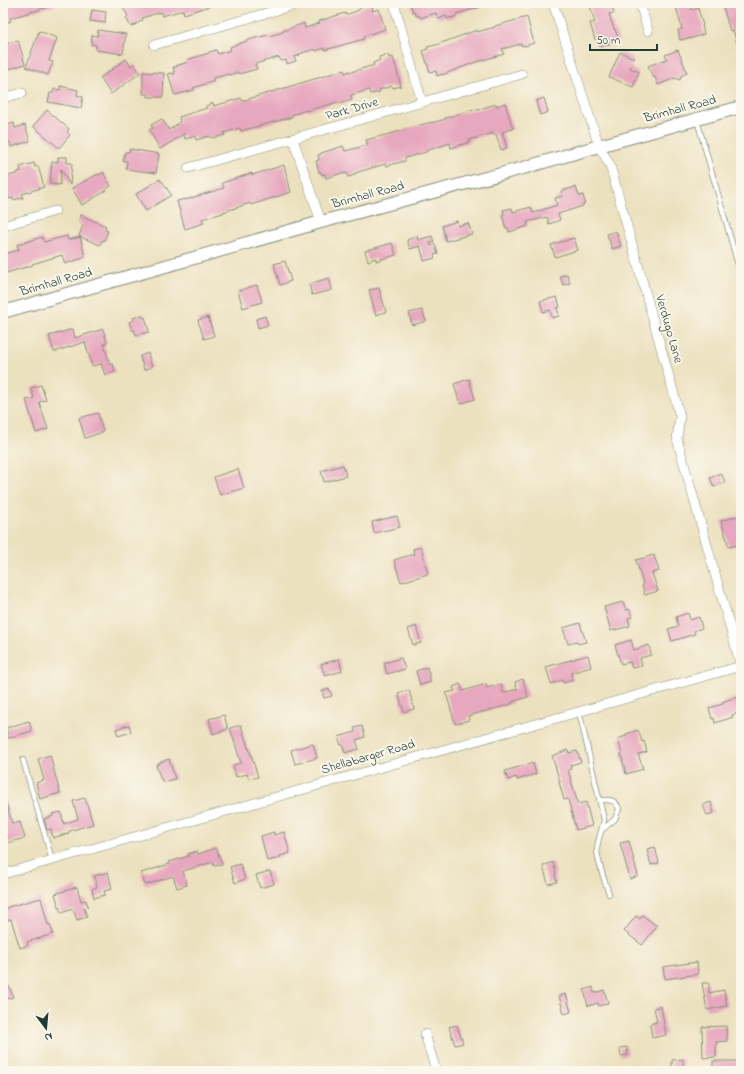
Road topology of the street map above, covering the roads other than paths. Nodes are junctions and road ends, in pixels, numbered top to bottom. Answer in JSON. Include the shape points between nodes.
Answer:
{"nodes":[{"id":1,"x":302,"y":3,"type":"edge"},
{"id":2,"x":394,"y":3,"type":"edge"},
{"id":3,"x":553,"y":3,"type":"edge"},
{"id":4,"x":640,"y":3,"type":"edge"},
{"id":5,"x":648,"y":31,"type":"dead end"},
{"id":6,"x":154,"y":45,"type":"dead end"},
{"id":7,"x":522,"y":74,"type":"dead end"},
{"id":8,"x":22,"y":93,"type":"dead end"},
{"id":9,"x":3,"y":98,"type":"edge"},
{"id":10,"x":422,"y":102,"type":"junction"},
{"id":11,"x":741,"y":107,"type":"edge"},
{"id":12,"x":697,"y":119,"type":"junction"},
{"id":13,"x":293,"y":139,"type":"junction"},
{"id":14,"x":599,"y":146,"type":"junction"},
{"id":15,"x":188,"y":168,"type":"dead end"},
{"id":16,"x":55,"y":211,"type":"dead end"},
{"id":17,"x":321,"y":222,"type":"junction"},
{"id":18,"x":3,"y":226,"type":"edge"},
{"id":19,"x":741,"y":275,"type":"edge"},
{"id":20,"x":3,"y":312,"type":"edge"},
{"id":21,"x":741,"y":666,"type":"edge"},
{"id":22,"x":579,"y":712,"type":"junction"},
{"id":23,"x":23,"y":760,"type":"dead end"},
{"id":24,"x":599,"y":800,"type":"junction"},
{"id":25,"x":602,"y":830,"type":"junction"},
{"id":26,"x":52,"y":860,"type":"junction"},
{"id":27,"x":3,"y":874,"type":"edge"},
{"id":28,"x":609,"y":894,"type":"dead end"},
{"id":29,"x":425,"y":1034,"type":"dead end"},
{"id":30,"x":3,"y":1061,"type":"edge"},
{"id":31,"x":7,"y":1071,"type":"edge"},
{"id":32,"x":436,"y":1071,"type":"edge"}],
"edges":[{"from":1,"to":6,"type":"street"},
{"from":2,"to":10,"type":"street"},
{"from":3,"to":14,"type":"street","name":"Verdugo Lane"},
{"from":4,"to":5,"type":"street"},
{"from":7,"to":10,"type":"street","name":"Park Drive"},
{"from":8,"to":9,"type":"street"},
{"from":10,"to":13,"type":"street","name":"Park Drive"},
{"from":11,"to":12,"type":"street","name":"Brimhall Road"},
{"from":12,"to":14,"type":"street","name":"Brimhall Road"},
{"from":12,"to":19,"type":"lane"},
{"from":13,"to":15,"type":"street","name":"Park Drive"},
{"from":13,"to":17,"type":"street"},
{"from":14,"to":17,"type":"street","name":"Brimhall Road"},
{"from":14,"to":21,"type":"street","name":"Verdugo Lane","via":[[610,165],[680,416],[677,439]]},
{"from":16,"to":18,"type":"street"},
{"from":17,"to":20,"type":"street","name":"Brimhall Road"},
{"from":21,"to":22,"type":"street","name":"Shellabarger Road"},
{"from":22,"to":24,"type":"lane"},
{"from":22,"to":26,"type":"street","name":"Shellabarger Road"},
{"from":23,"to":26,"type":"lane"},
{"from":24,"to":25,"type":"lane","via":[[604,820]]},
{"from":24,"to":25,"type":"lane","via":[[613,801],[619,808],[615,819]]},
{"from":25,"to":28,"type":"lane","via":[[597,850]]},
{"from":26,"to":27,"type":"street","name":"Shellabarger Road"},
{"from":29,"to":32,"type":"street"},
{"from":30,"to":31,"type":"lane"}]}
